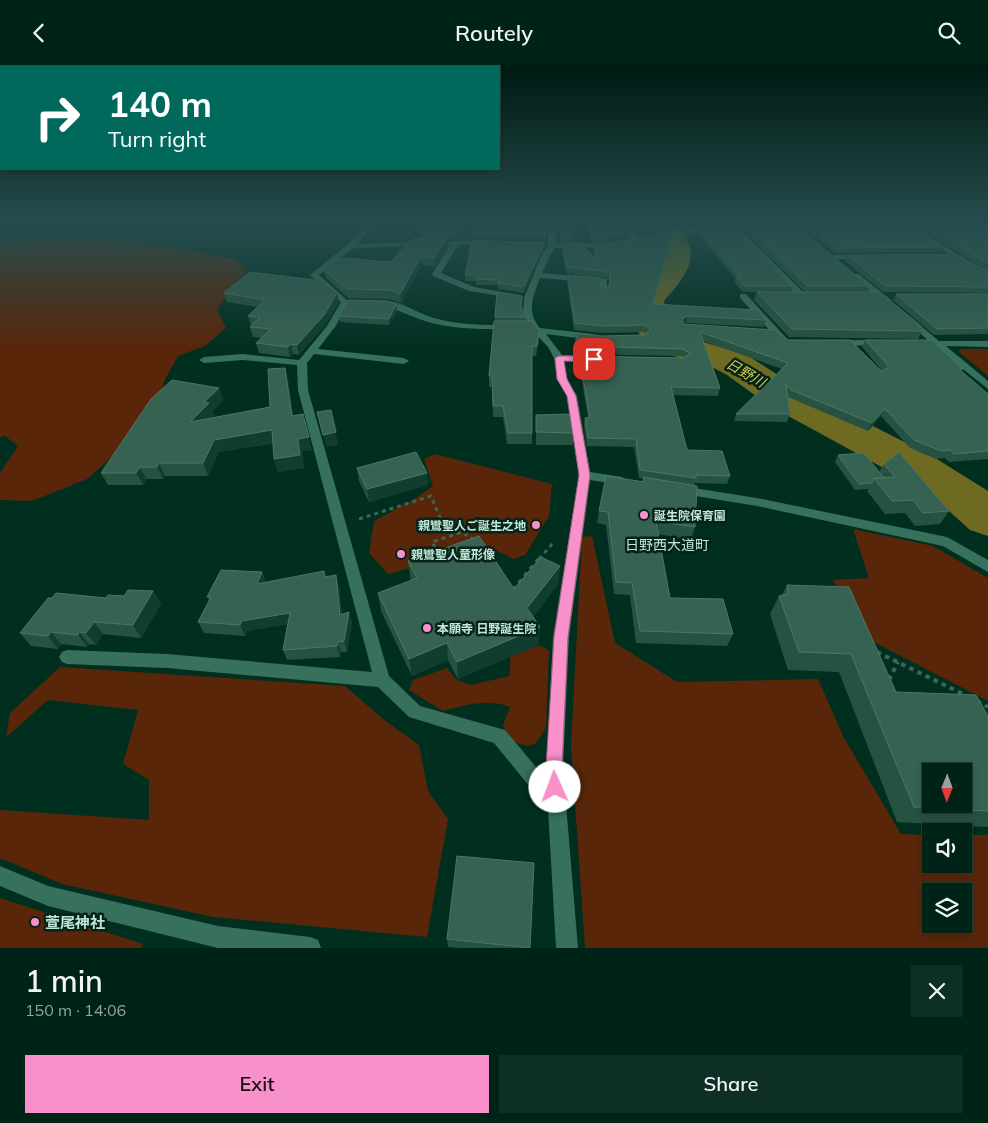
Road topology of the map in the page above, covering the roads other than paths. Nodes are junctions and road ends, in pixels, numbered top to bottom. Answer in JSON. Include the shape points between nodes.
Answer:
{"nodes":[{"id":1,"x":326,"y":265,"type":"edge"},
{"id":2,"x":441,"y":265,"type":"edge"},
{"id":3,"x":541,"y":265,"type":"edge"},
{"id":4,"x":772,"y":265,"type":"edge"},
{"id":5,"x":842,"y":265,"type":"edge"},
{"id":6,"x":968,"y":265,"type":"edge"},
{"id":7,"x":537,"y":275,"type":"junction"},
{"id":8,"x":988,"y":277,"type":"edge"},
{"id":9,"x":603,"y":292,"type":"edge"},
{"id":10,"x":753,"y":296,"type":"dead end"},
{"id":11,"x":792,"y":296,"type":"edge"},
{"id":12,"x":802,"y":296,"type":"junction"},
{"id":13,"x":812,"y":296,"type":"edge"},
{"id":14,"x":870,"y":296,"type":"edge"},
{"id":15,"x":880,"y":296,"type":"junction"},
{"id":16,"x":899,"y":296,"type":"edge"},
{"id":17,"x":528,"y":298,"type":"junction"},
{"id":18,"x":372,"y":303,"type":"edge"},
{"id":19,"x":515,"y":327,"type":"edge"},
{"id":20,"x":533,"y":329,"type":"junction"},
{"id":21,"x":766,"y":332,"type":"edge"},
{"id":22,"x":776,"y":332,"type":"junction"},
{"id":23,"x":601,"y":338,"type":"edge"},
{"id":24,"x":794,"y":342,"type":"edge"},
{"id":25,"x":823,"y":343,"type":"edge"},
{"id":26,"x":851,"y":343,"type":"junction"},
{"id":27,"x":890,"y":343,"type":"edge"},
{"id":28,"x":908,"y":343,"type":"edge"},
{"id":29,"x":937,"y":343,"type":"junction"},
{"id":30,"x":988,"y":344,"type":"edge"},
{"id":31,"x":312,"y":351,"type":"junction"},
{"id":32,"x":862,"y":355,"type":"edge"},
{"id":33,"x":559,"y":358,"type":"junction"},
{"id":34,"x":606,"y":359,"type":"edge"},
{"id":35,"x":204,"y":360,"type":"dead end"},
{"id":36,"x":404,"y":361,"type":"dead end"},
{"id":37,"x":302,"y":363,"type":"junction"},
{"id":38,"x":988,"y":385,"type":"edge"},
{"id":39,"x":585,"y":475,"type":"junction"},
{"id":40,"x":633,"y":483,"type":"edge"},
{"id":41,"x":671,"y":489,"type":"edge"},
{"id":42,"x":988,"y":567,"type":"edge"},
{"id":43,"x":67,"y":657,"type":"dead end"},
{"id":44,"x":382,"y":680,"type":"junction"},
{"id":45,"x":556,"y":805,"type":"junction"},
{"id":46,"x":0,"y":876,"type":"edge"},
{"id":47,"x":310,"y":948,"type":"edge"},
{"id":48,"x":567,"y":948,"type":"edge"}],
"edges":[{"from":1,"to":31,"type":"street","via":[[314,275],[350,302]]},
{"from":2,"to":17,"type":"street","via":[[436,274],[472,289]]},
{"from":3,"to":7,"type":"street"},
{"from":4,"to":12,"type":"street"},
{"from":5,"to":15,"type":"street"},
{"from":6,"to":8,"type":"street"},
{"from":7,"to":9,"type":"street","via":[[604,281]]},
{"from":7,"to":17,"type":"street"},
{"from":10,"to":22,"type":"street","via":[[744,296]]},
{"from":11,"to":12,"type":"street"},
{"from":12,"to":13,"type":"street"},
{"from":14,"to":15,"type":"street"},
{"from":15,"to":16,"type":"street"},
{"from":15,"to":29,"type":"street"},
{"from":17,"to":20,"type":"street","via":[[527,314]]},
{"from":18,"to":19,"type":"lane","via":[[390,303],[423,317],[466,327]]},
{"from":20,"to":23,"type":"street"},
{"from":20,"to":33,"type":"street"},
{"from":21,"to":22,"type":"street"},
{"from":22,"to":24,"type":"street","via":[[785,342]]},
{"from":25,"to":26,"type":"street"},
{"from":26,"to":27,"type":"street"},
{"from":26,"to":32,"type":"street"},
{"from":28,"to":29,"type":"street"},
{"from":29,"to":30,"type":"street"},
{"from":29,"to":38,"type":"street"},
{"from":31,"to":36,"type":"street"},
{"from":31,"to":37,"type":"street"},
{"from":33,"to":34,"type":"street"},
{"from":33,"to":39,"type":"street","via":[[562,379],[572,396]]},
{"from":35,"to":37,"type":"street","via":[[243,357]]},
{"from":37,"to":44,"type":"street","via":[[303,390]]},
{"from":39,"to":40,"type":"street"},
{"from":39,"to":45,"type":"street","via":[[561,637],[554,768]]},
{"from":41,"to":42,"type":"street","via":[[757,502],[947,542]]},
{"from":43,"to":44,"type":"street","via":[[167,661]]},
{"from":44,"to":45,"type":"street","via":[[415,712],[499,736]]},
{"from":45,"to":48,"type":"street"},
{"from":46,"to":47,"type":"street","via":[[48,895],[218,937]]}]}
